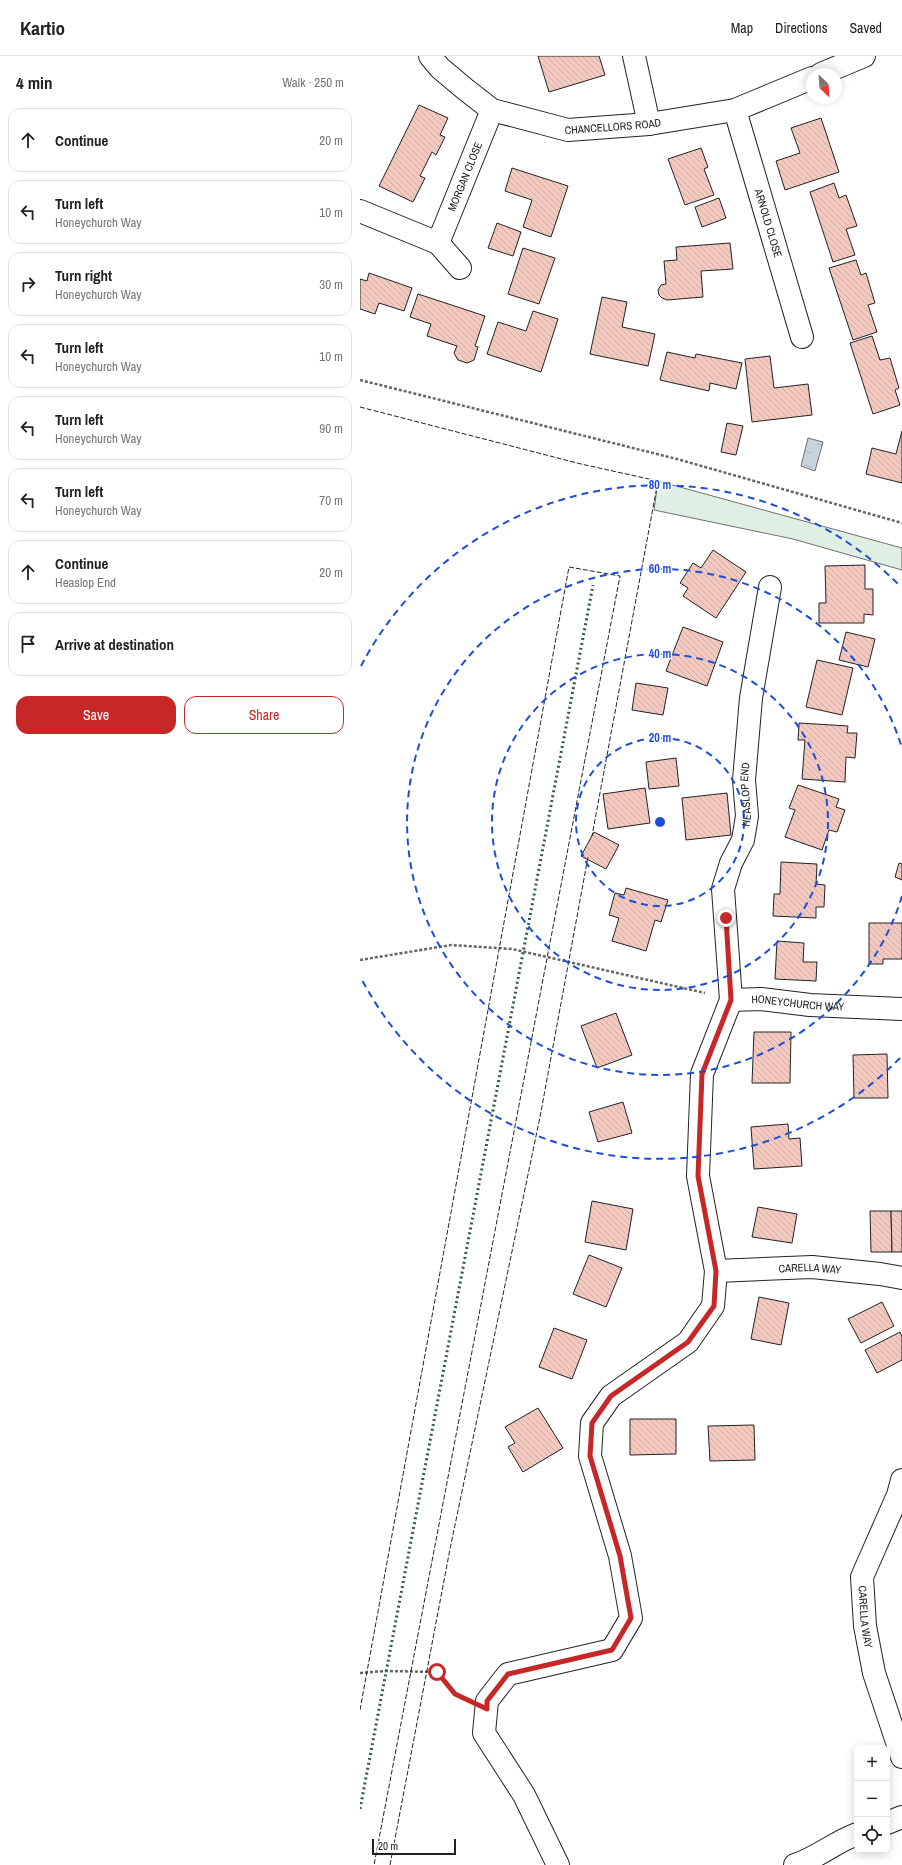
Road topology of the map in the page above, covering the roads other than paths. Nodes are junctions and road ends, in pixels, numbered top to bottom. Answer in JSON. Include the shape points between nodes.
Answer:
{"nodes":[{"id":1,"x":430,"y":56,"type":"edge"},
{"id":2,"x":634,"y":56,"type":"edge"},
{"id":3,"x":864,"y":56,"type":"edge"},
{"id":4,"x":835,"y":68,"type":"edge"},
{"id":5,"x":806,"y":80,"type":"edge"},
{"id":6,"x":492,"y":110,"type":"junction"},
{"id":7,"x":735,"y":110,"type":"junction"},
{"id":8,"x":650,"y":124,"type":"junction"},
{"id":9,"x":360,"y":211,"type":"edge"},
{"id":10,"x":438,"y":244,"type":"junction"},
{"id":11,"x":460,"y":268,"type":"dead end"},
{"id":12,"x":802,"y":337,"type":"dead end"},
{"id":13,"x":770,"y":587,"type":"dead end"},
{"id":14,"x":731,"y":1000,"type":"junction"},
{"id":15,"x":902,"y":1009,"type":"edge"},
{"id":16,"x":716,"y":1271,"type":"junction"},
{"id":17,"x":902,"y":1278,"type":"edge"},
{"id":18,"x":902,"y":1480,"type":"edge"},
{"id":19,"x":902,"y":1757,"type":"edge"},
{"id":20,"x":902,"y":1817,"type":"edge"},
{"id":21,"x":890,"y":1822,"type":"edge"},
{"id":22,"x":854,"y":1835,"type":"edge"},
{"id":23,"x":802,"y":1863,"type":"edge"},
{"id":24,"x":558,"y":1865,"type":"edge"}],
"edges":[{"from":1,"to":6,"type":"street","name":"CHANCELLORS ROAD","via":[[440,68]]},
{"from":2,"to":8,"type":"street"},
{"from":3,"to":4,"type":"street"},
{"from":5,"to":7,"type":"street","name":"CHANCELLORS ROAD"},
{"from":6,"to":8,"type":"street","name":"CHANCELLORS ROAD","via":[[568,130]]},
{"from":6,"to":10,"type":"street","name":"MORGAN CLOSE"},
{"from":7,"to":8,"type":"street","name":"CHANCELLORS ROAD"},
{"from":7,"to":12,"type":"street","name":"ARNOLD CLOSE"},
{"from":9,"to":10,"type":"street"},
{"from":10,"to":11,"type":"street"},
{"from":13,"to":14,"type":"street","name":"HEASLOP END","via":[[751,698],[744,780],[747,816],[743,840],[731,863],[723,889]]},
{"from":14,"to":15,"type":"street","name":"HONEYCHURCH WAY","via":[[761,999],[810,1005]]},
{"from":14,"to":16,"type":"street","via":[[702,1074],[698,1176]]},
{"from":16,"to":17,"type":"street","name":"CARELLA WAY","via":[[812,1267]]},
{"from":16,"to":24,"type":"street","via":[[714,1306],[688,1342],[611,1396],[592,1423],[590,1456],[620,1556],[631,1618],[612,1650],[508,1674],[487,1701],[484,1733],[524,1795]]},
{"from":18,"to":19,"type":"street","name":"CARELLA WAY","via":[[862,1578],[864,1626],[874,1673]]},
{"from":20,"to":21,"type":"street"},
{"from":22,"to":23,"type":"street"}]}
